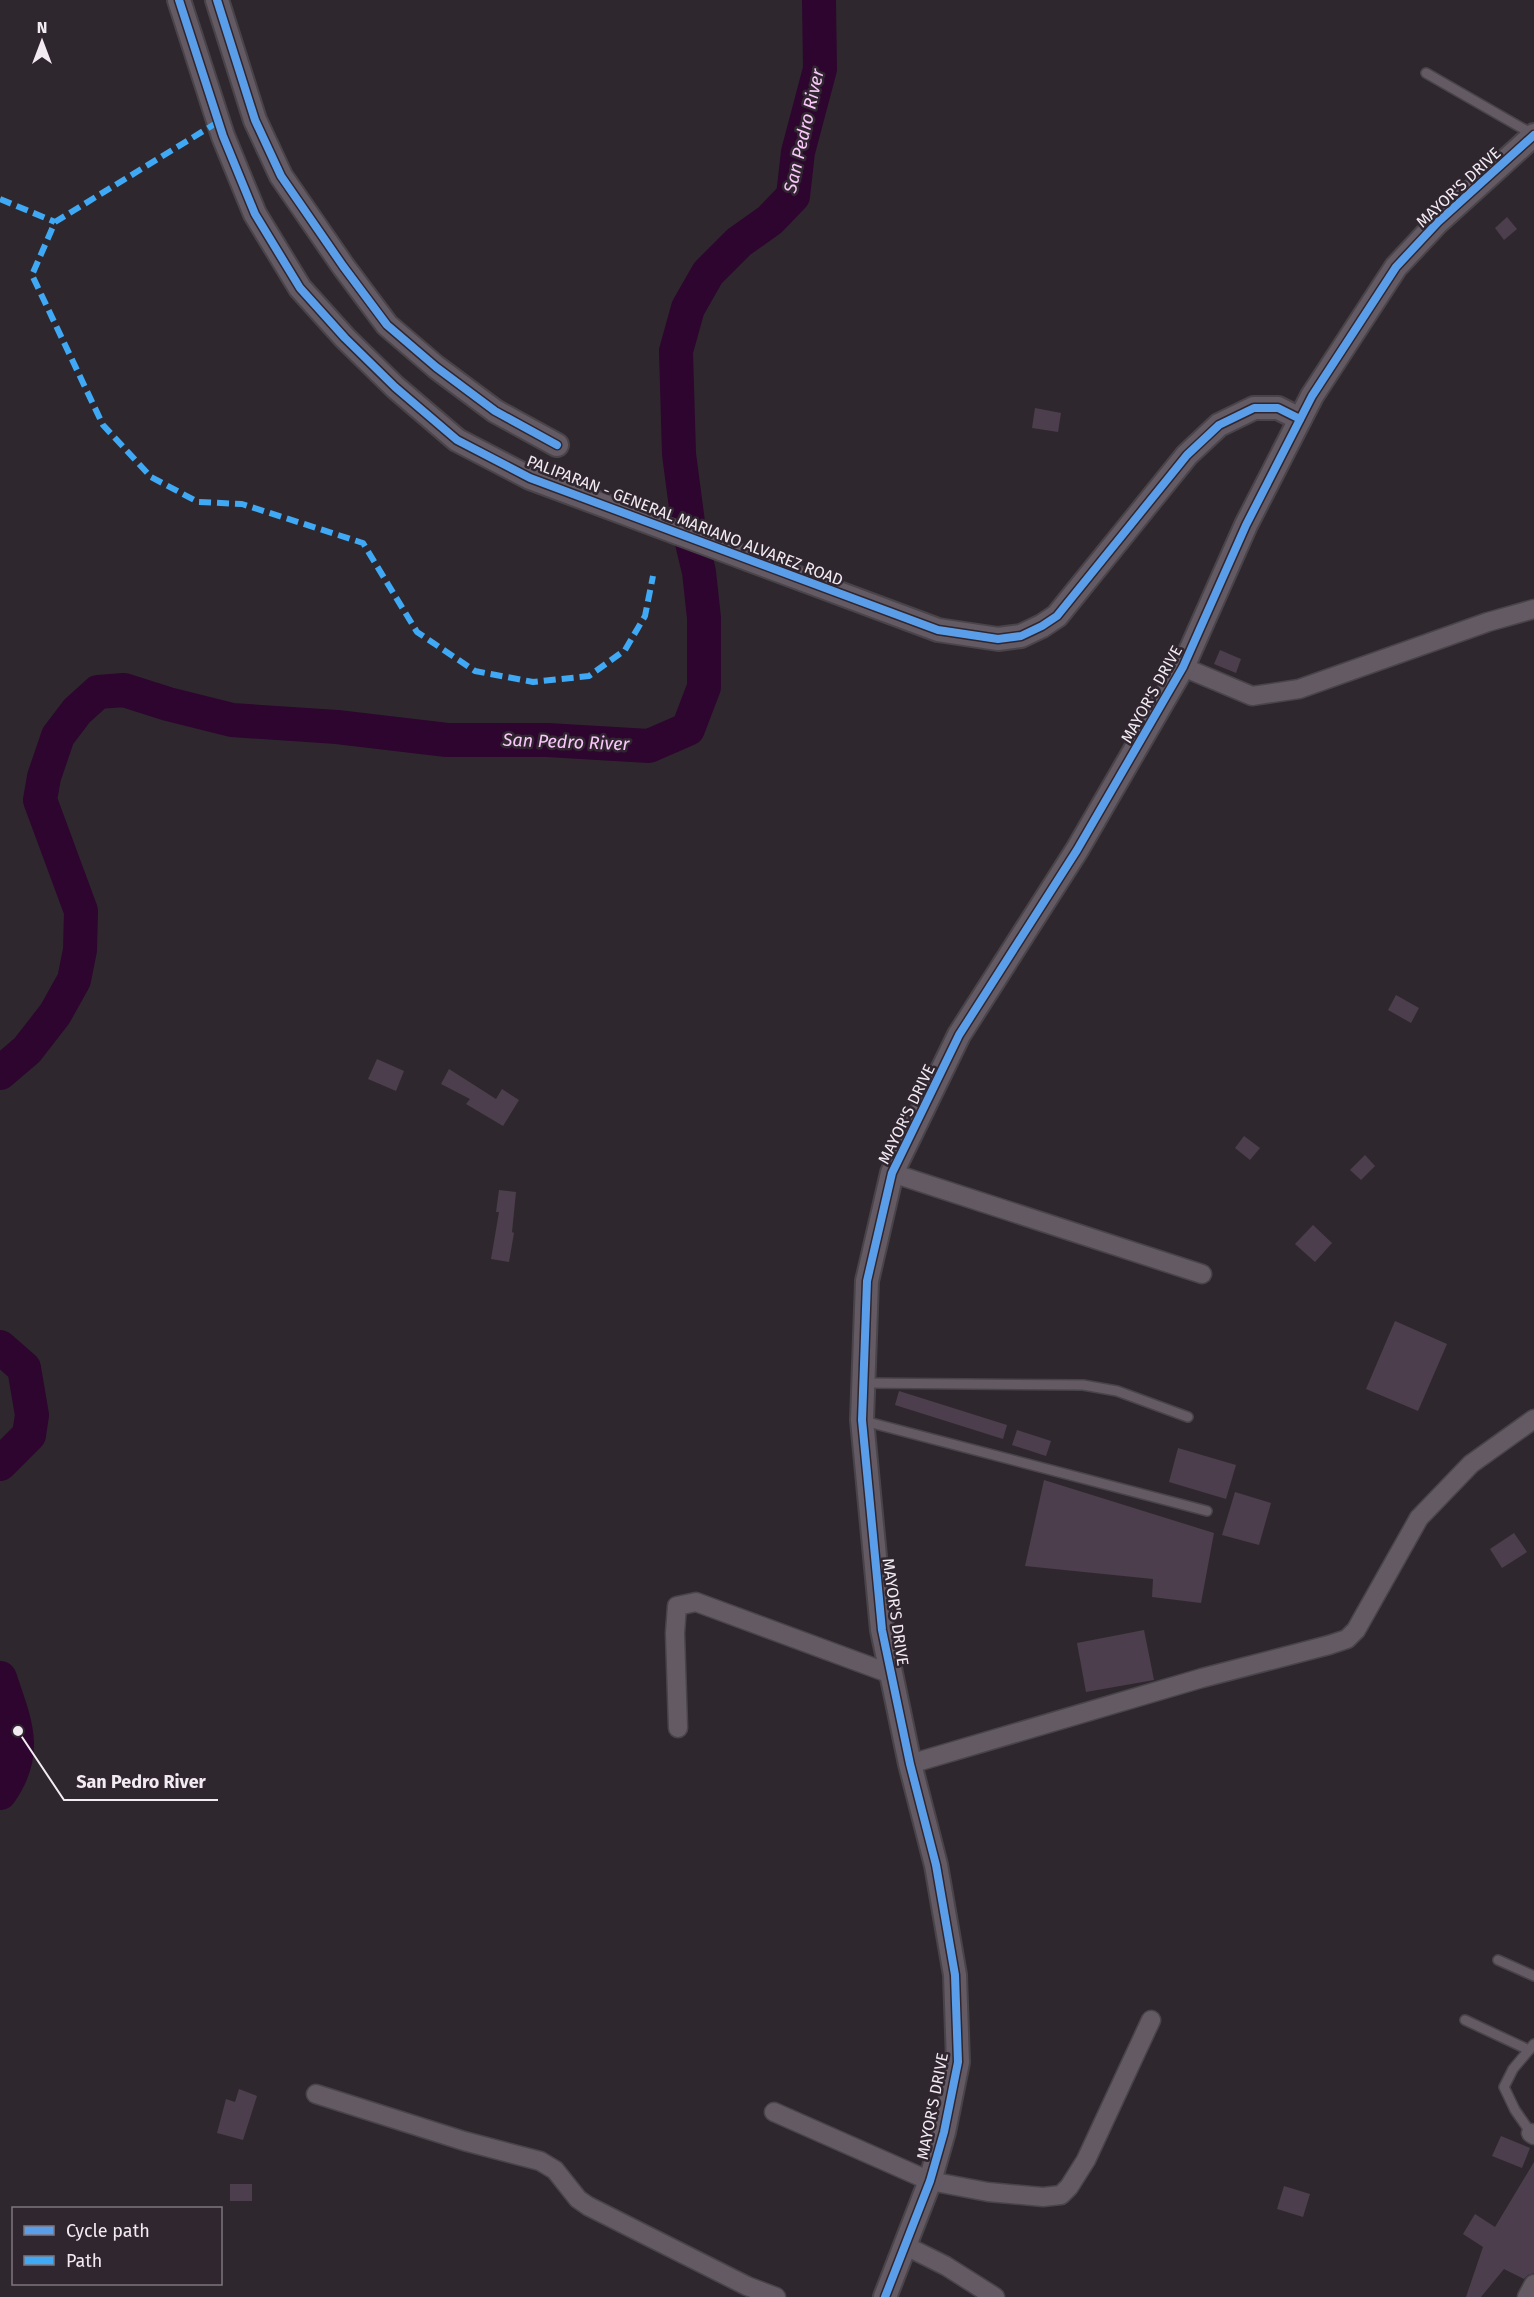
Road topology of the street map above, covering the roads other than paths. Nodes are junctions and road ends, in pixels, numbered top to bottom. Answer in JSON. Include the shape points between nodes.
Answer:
{"nodes":[{"id":1,"x":179,"y":0,"type":"edge"},
{"id":2,"x":217,"y":0,"type":"edge"},
{"id":3,"x":1426,"y":73,"type":"dead end"},
{"id":4,"x":1534,"y":135,"type":"edge"},
{"id":5,"x":1300,"y":419,"type":"junction"},
{"id":6,"x":557,"y":446,"type":"dead end"},
{"id":7,"x":1534,"y":609,"type":"edge"},
{"id":8,"x":1183,"y":668,"type":"junction"},
{"id":9,"x":892,"y":1173,"type":"junction"},
{"id":10,"x":1202,"y":1274,"type":"dead end"},
{"id":11,"x":864,"y":1383,"type":"junction"},
{"id":12,"x":1188,"y":1417,"type":"dead end"},
{"id":13,"x":1534,"y":1419,"type":"edge"},
{"id":14,"x":862,"y":1420,"type":"junction"},
{"id":15,"x":1207,"y":1511,"type":"dead end"},
{"id":16,"x":891,"y":1674,"type":"junction"},
{"id":17,"x":678,"y":1728,"type":"dead end"},
{"id":18,"x":910,"y":1764,"type":"junction"},
{"id":19,"x":1498,"y":1960,"type":"dead end"},
{"id":20,"x":1534,"y":1976,"type":"edge"},
{"id":21,"x":1151,"y":2020,"type":"dead end"},
{"id":22,"x":1465,"y":2020,"type":"dead end"},
{"id":23,"x":1532,"y":2047,"type":"edge"},
{"id":24,"x":316,"y":2094,"type":"dead end"},
{"id":25,"x":774,"y":2112,"type":"dead end"},
{"id":26,"x":1532,"y":2134,"type":"edge"},
{"id":27,"x":930,"y":2181,"type":"junction"},
{"id":28,"x":906,"y":2246,"type":"junction"},
{"id":29,"x":1534,"y":2284,"type":"edge"},
{"id":30,"x":776,"y":2297,"type":"edge"},
{"id":31,"x":885,"y":2297,"type":"edge"},
{"id":32,"x":995,"y":2297,"type":"edge"},
{"id":33,"x":1527,"y":2297,"type":"edge"}],
"edges":[{"from":1,"to":5,"type":"street","name":"PALIPARAN - GENERAL MARIANO ALVAREZ ROAD","via":[[223,136],[255,214],[300,288],[395,387],[458,440],[530,478],[938,630],[998,639],[1021,636],[1057,616],[1187,455],[1220,425],[1254,408],[1278,408]]},
{"from":2,"to":6,"type":"street","name":"PALIPARAN - GENERAL MARIANO ALVAREZ ROAD","via":[[255,120],[281,176],[387,325],[495,411]]},
{"from":3,"to":4,"type":"lane"},
{"from":4,"to":5,"type":"street","name":"MAYOR'S DRIVE","via":[[1437,222],[1396,267]]},
{"from":5,"to":8,"type":"street","name":"MAYOR'S DRIVE","via":[[1246,525]]},
{"from":7,"to":8,"type":"street","via":[[1299,689],[1252,696]]},
{"from":8,"to":9,"type":"street","name":"MAYOR'S DRIVE","via":[[1077,850],[959,1035]]},
{"from":9,"to":10,"type":"street"},
{"from":9,"to":11,"type":"street","name":"MAYOR'S DRIVE","via":[[867,1281]]},
{"from":11,"to":12,"type":"lane","via":[[1083,1385],[1117,1391]]},
{"from":11,"to":14,"type":"street","name":"MAYOR'S DRIVE"},
{"from":13,"to":18,"type":"street","via":[[1471,1464],[1419,1518],[1356,1630],[1347,1639]]},
{"from":14,"to":15,"type":"lane"},
{"from":14,"to":16,"type":"street","name":"MAYOR'S DRIVE","via":[[882,1629]]},
{"from":16,"to":17,"type":"street","via":[[696,1602],[677,1606]]},
{"from":16,"to":18,"type":"street","name":"MAYOR'S DRIVE"},
{"from":18,"to":27,"type":"street","name":"MAYOR'S DRIVE","via":[[936,1865],[955,1975],[958,2062]]},
{"from":19,"to":20,"type":"lane"},
{"from":21,"to":27,"type":"street","via":[[1086,2160],[1061,2195],[988,2192]]},
{"from":22,"to":23,"type":"lane"},
{"from":23,"to":26,"type":"lane","via":[[1504,2087]]},
{"from":24,"to":30,"type":"street","via":[[540,2161],[555,2170],[588,2206]]},
{"from":25,"to":27,"type":"street"},
{"from":27,"to":28,"type":"street","name":"MAYOR'S DRIVE"},
{"from":28,"to":31,"type":"street","name":"MAYOR'S DRIVE"},
{"from":28,"to":32,"type":"street"},
{"from":29,"to":33,"type":"street"}]}
